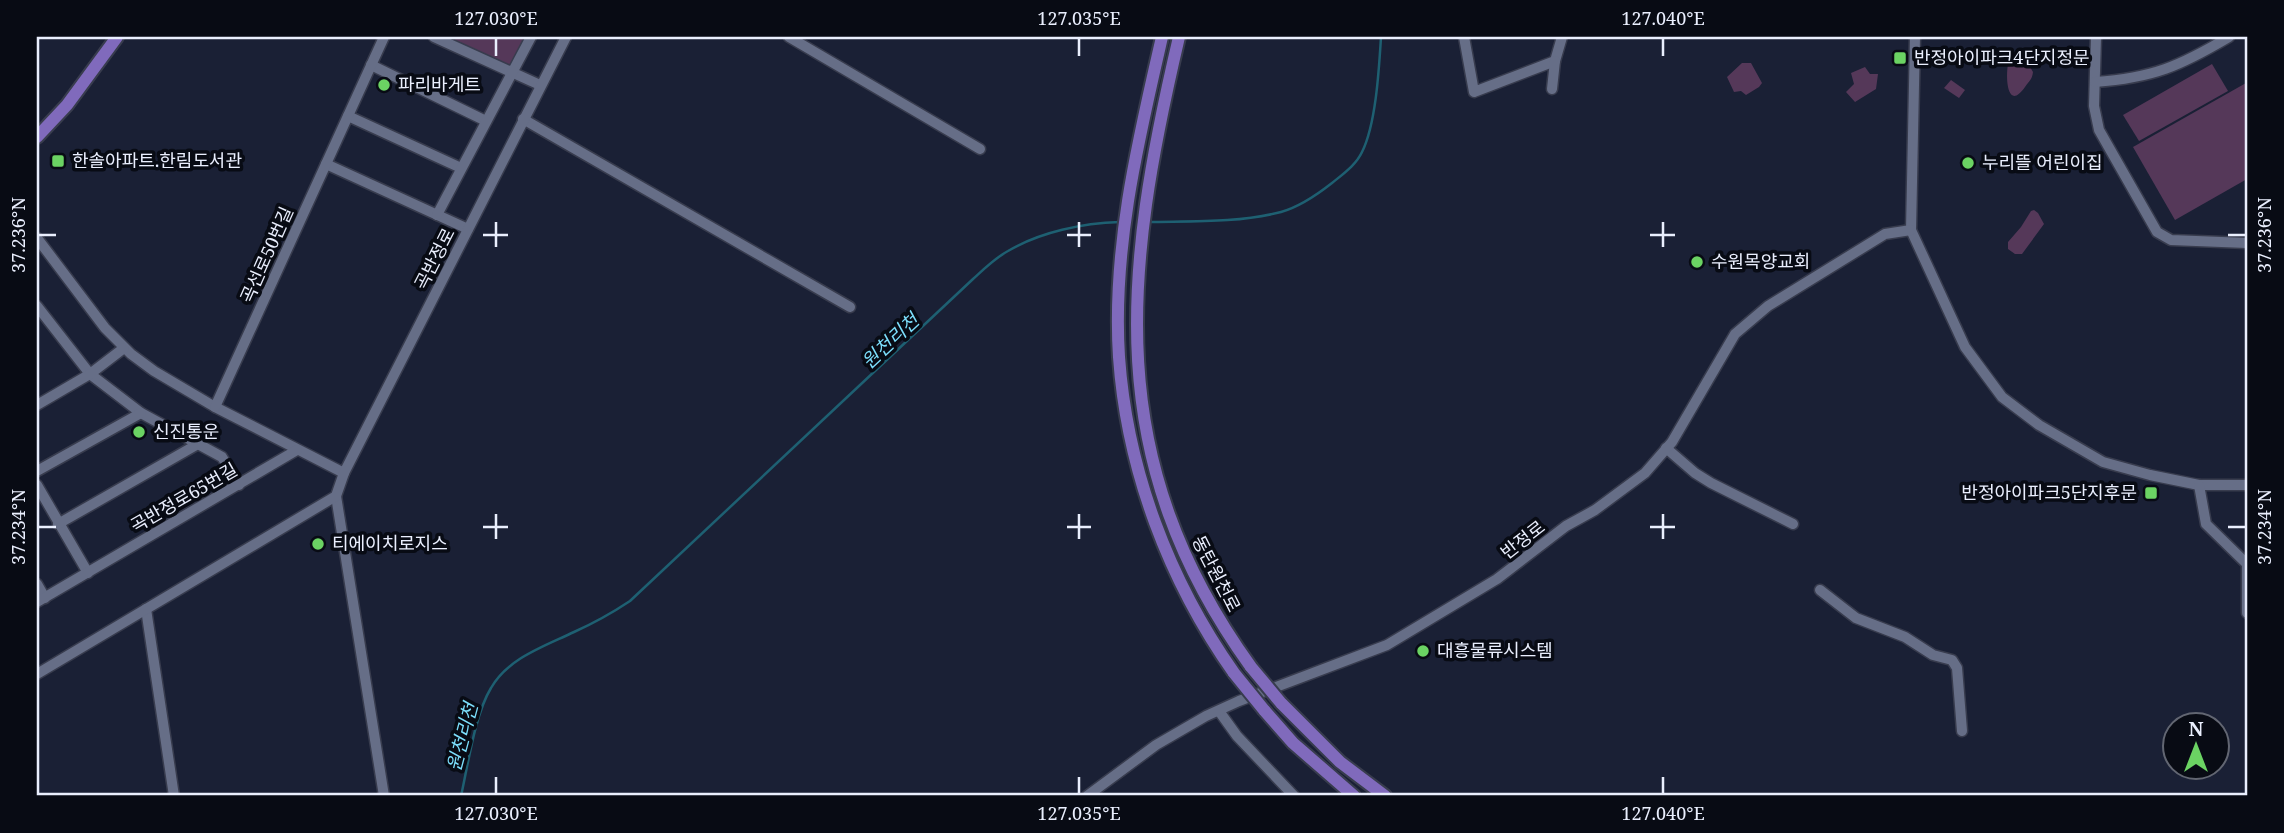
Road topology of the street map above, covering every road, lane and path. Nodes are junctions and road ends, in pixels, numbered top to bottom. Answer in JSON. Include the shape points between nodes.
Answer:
{"nodes":[{"id":1,"x":117,"y":37,"type":"edge"},
{"id":2,"x":384,"y":37,"type":"edge"},
{"id":3,"x":434,"y":37,"type":"edge"},
{"id":4,"x":531,"y":37,"type":"edge"},
{"id":5,"x":566,"y":37,"type":"edge"},
{"id":6,"x":789,"y":37,"type":"edge"},
{"id":7,"x":1162,"y":37,"type":"edge"},
{"id":8,"x":1179,"y":37,"type":"edge"},
{"id":9,"x":1464,"y":37,"type":"edge"},
{"id":10,"x":1562,"y":37,"type":"edge"},
{"id":11,"x":1915,"y":37,"type":"edge"},
{"id":12,"x":2096,"y":37,"type":"edge"},
{"id":13,"x":2229,"y":37,"type":"edge"},
{"id":14,"x":1555,"y":61,"type":"junction"},
{"id":15,"x":371,"y":65,"type":"junction"},
{"id":16,"x":513,"y":71,"type":"junction"},
{"id":17,"x":2095,"y":82,"type":"junction"},
{"id":18,"x":540,"y":85,"type":"junction"},
{"id":19,"x":1552,"y":89,"type":"dead end"},
{"id":20,"x":348,"y":116,"type":"junction"},
{"id":21,"x":523,"y":119,"type":"junction"},
{"id":22,"x":486,"y":121,"type":"junction"},
{"id":23,"x":37,"y":137,"type":"edge"},
{"id":24,"x":980,"y":149,"type":"dead end"},
{"id":25,"x":326,"y":164,"type":"junction"},
{"id":26,"x":461,"y":168,"type":"junction"},
{"id":27,"x":437,"y":215,"type":"junction"},
{"id":28,"x":468,"y":229,"type":"junction"},
{"id":29,"x":1911,"y":230,"type":"junction"},
{"id":30,"x":37,"y":238,"type":"edge"},
{"id":31,"x":2247,"y":243,"type":"edge"},
{"id":32,"x":37,"y":306,"type":"edge"},
{"id":33,"x":850,"y":307,"type":"dead end"},
{"id":34,"x":124,"y":348,"type":"junction"},
{"id":35,"x":90,"y":374,"type":"junction"},
{"id":36,"x":37,"y":390,"type":"edge"},
{"id":37,"x":41,"y":402,"type":"edge"},
{"id":38,"x":215,"y":407,"type":"junction"},
{"id":39,"x":141,"y":413,"type":"junction"},
{"id":40,"x":198,"y":444,"type":"junction"},
{"id":41,"x":1667,"y":448,"type":"junction"},
{"id":42,"x":297,"y":450,"type":"junction"},
{"id":43,"x":37,"y":471,"type":"edge"},
{"id":44,"x":345,"y":473,"type":"junction"},
{"id":45,"x":37,"y":485,"type":"edge"},
{"id":46,"x":239,"y":485,"type":"junction"},
{"id":47,"x":2199,"y":485,"type":"junction"},
{"id":48,"x":2247,"y":485,"type":"edge"},
{"id":49,"x":336,"y":496,"type":"junction"},
{"id":50,"x":58,"y":524,"type":"junction"},
{"id":51,"x":1793,"y":524,"type":"dead end"},
{"id":52,"x":88,"y":573,"type":"junction"},
{"id":53,"x":37,"y":584,"type":"edge"},
{"id":54,"x":1820,"y":590,"type":"dead end"},
{"id":55,"x":41,"y":600,"type":"edge"},
{"id":56,"x":145,"y":609,"type":"junction"},
{"id":57,"x":2247,"y":613,"type":"edge"},
{"id":58,"x":37,"y":674,"type":"edge"},
{"id":59,"x":1219,"y":712,"type":"junction"},
{"id":60,"x":1962,"y":731,"type":"dead end"},
{"id":61,"x":174,"y":796,"type":"edge"},
{"id":62,"x":384,"y":796,"type":"edge"},
{"id":63,"x":1087,"y":796,"type":"edge"},
{"id":64,"x":1294,"y":796,"type":"edge"},
{"id":65,"x":1354,"y":796,"type":"edge"},
{"id":66,"x":1385,"y":796,"type":"edge"}],
"edges":[{"from":1,"to":23,"type":"main road"},
{"from":2,"to":15,"type":"street","name":"곡선로50번길"},
{"from":3,"to":16,"type":"street"},
{"from":4,"to":16,"type":"street"},
{"from":5,"to":18,"type":"street","name":"곡반정로"},
{"from":6,"to":24,"type":"street"},
{"from":7,"to":65,"type":"main road","name":"동탄원천로","bridge":true,"via":[[1128,205],[1119,308],[1124,401],[1141,481],[1192,606],[1234,673],[1293,743]]},
{"from":8,"to":66,"type":"main road","name":"동탄원천로","bridge":true,"via":[[1144,204],[1136,307],[1140,400],[1158,481],[1210,606],[1251,667],[1340,762]]},
{"from":9,"to":14,"type":"street","via":[[1474,92]]},
{"from":10,"to":14,"type":"street"},
{"from":11,"to":29,"type":"street"},
{"from":12,"to":17,"type":"street"},
{"from":13,"to":17,"type":"street","via":[[2156,73]]},
{"from":14,"to":19,"type":"street"},
{"from":15,"to":20,"type":"street","name":"곡선로50번길"},
{"from":15,"to":22,"type":"street"},
{"from":16,"to":18,"type":"street"},
{"from":16,"to":22,"type":"street"},
{"from":17,"to":31,"type":"street","via":[[2099,130],[2157,232],[2171,240]]},
{"from":18,"to":21,"type":"street","name":"곡반정로"},
{"from":20,"to":25,"type":"street","name":"곡선로50번길"},
{"from":20,"to":26,"type":"street"},
{"from":21,"to":28,"type":"street","name":"곡반정로"},
{"from":21,"to":33,"type":"street"},
{"from":22,"to":26,"type":"street"},
{"from":25,"to":27,"type":"street"},
{"from":25,"to":38,"type":"street","name":"곡선로50번길"},
{"from":26,"to":27,"type":"street"},
{"from":27,"to":28,"type":"street"},
{"from":28,"to":44,"type":"street","name":"곡반정로"},
{"from":29,"to":41,"type":"street","name":"반정로","via":[[1885,234],[1768,306],[1735,334]]},
{"from":29,"to":47,"type":"street","via":[[1965,347],[2002,397],[2103,463]]},
{"from":30,"to":34,"type":"street"},
{"from":32,"to":35,"type":"street"},
{"from":34,"to":35,"type":"street"},
{"from":34,"to":38,"type":"street"},
{"from":35,"to":37,"type":"street"},
{"from":35,"to":39,"type":"street"},
{"from":36,"to":37,"type":"street"},
{"from":38,"to":42,"type":"street"},
{"from":39,"to":40,"type":"street"},
{"from":39,"to":43,"type":"street"},
{"from":40,"to":46,"type":"street","via":[[222,457]]},
{"from":40,"to":50,"type":"street"},
{"from":41,"to":51,"type":"street","via":[[1695,473]]},
{"from":41,"to":59,"type":"street","name":"반정로","via":[[1645,473],[1595,510],[1431,620],[1387,645]]},
{"from":42,"to":44,"type":"street"},
{"from":42,"to":46,"type":"street","name":"곡반정로65번길"},
{"from":44,"to":49,"type":"street","name":"곡반정로"},
{"from":45,"to":50,"type":"street"},
{"from":46,"to":52,"type":"street","name":"곡반정로65번길"},
{"from":47,"to":48,"type":"street"},
{"from":47,"to":57,"type":"street","via":[[2206,524],[2246,564]]},
{"from":49,"to":56,"type":"street"},
{"from":49,"to":62,"type":"street"},
{"from":50,"to":52,"type":"street"},
{"from":52,"to":55,"type":"street","name":"곡반정로65번길"},
{"from":53,"to":55,"type":"street"},
{"from":54,"to":60,"type":"street","via":[[1856,618],[1952,660],[1957,668]]},
{"from":56,"to":58,"type":"street"},
{"from":56,"to":61,"type":"street"},
{"from":59,"to":63,"type":"street","name":"반정로","via":[[1156,746]]},
{"from":59,"to":64,"type":"street"}]}
